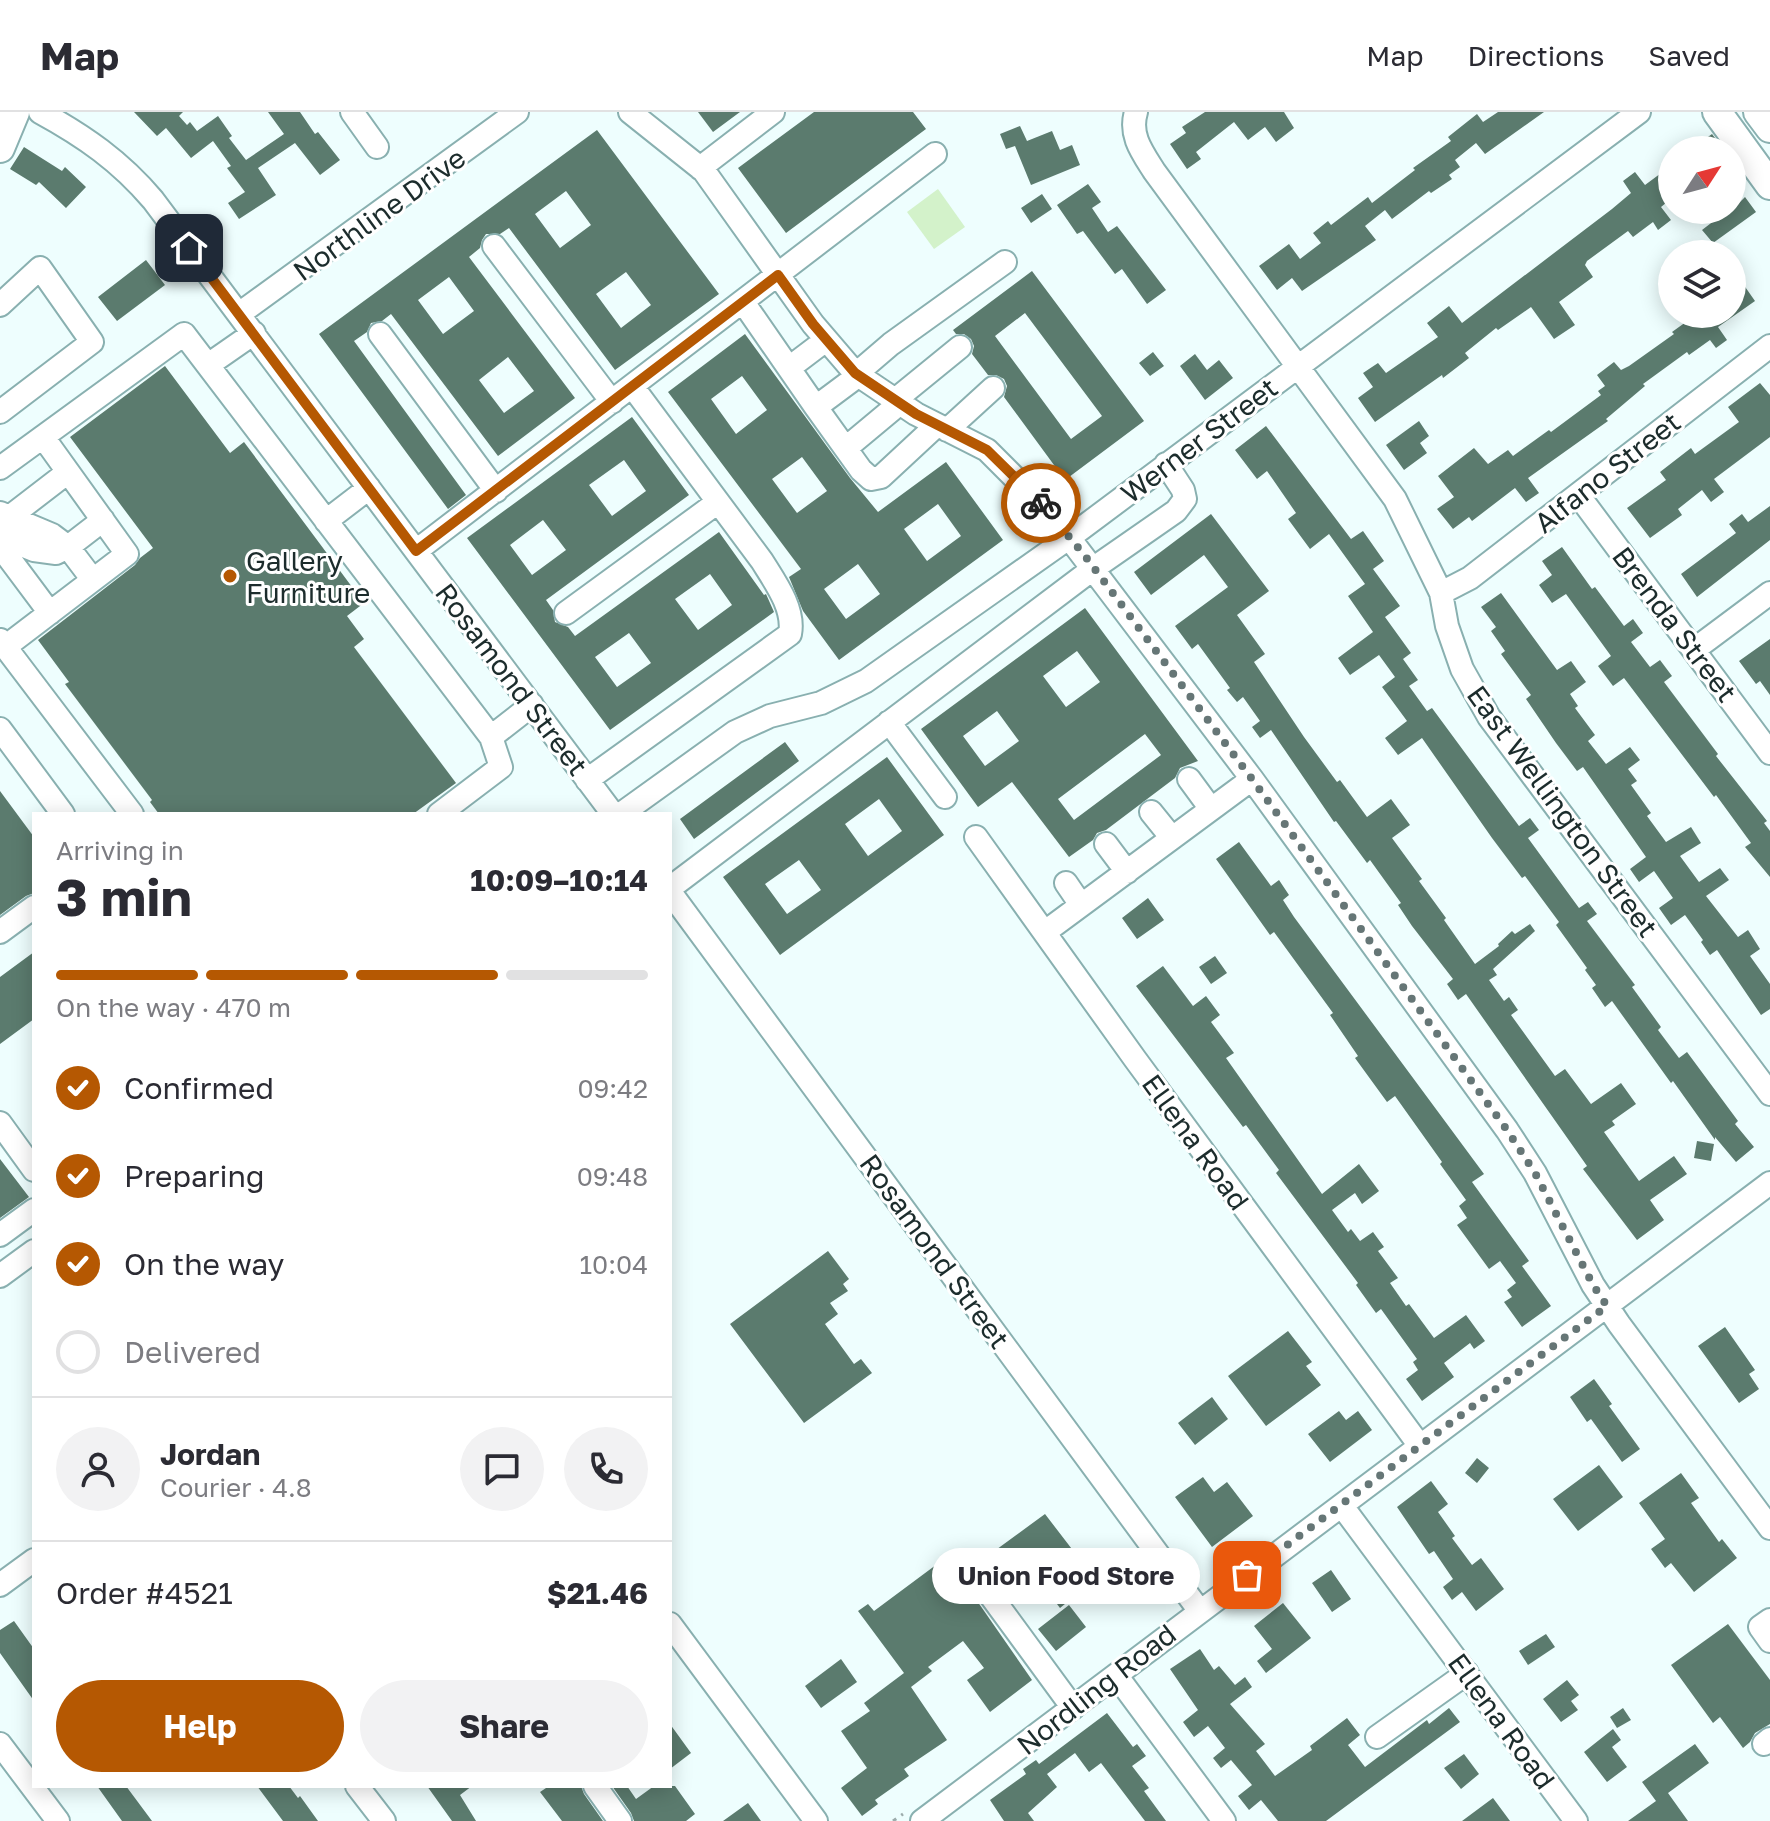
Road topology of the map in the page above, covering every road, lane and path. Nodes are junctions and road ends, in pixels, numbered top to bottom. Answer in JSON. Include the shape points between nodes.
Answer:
{"nodes":[{"id":1,"x":15,"y":112,"type":"edge"},
{"id":2,"x":40,"y":112,"type":"edge"},
{"id":3,"x":352,"y":112,"type":"edge"},
{"id":4,"x":517,"y":112,"type":"edge"},
{"id":5,"x":630,"y":112,"type":"edge"},
{"id":6,"x":773,"y":112,"type":"edge"},
{"id":7,"x":1136,"y":112,"type":"edge"},
{"id":8,"x":1639,"y":112,"type":"edge"},
{"id":9,"x":1717,"y":112,"type":"edge"},
{"id":10,"x":1758,"y":112,"type":"edge"},
{"id":11,"x":1770,"y":128,"type":"edge"},
{"id":12,"x":377,"y":147,"type":"dead end"},
{"id":13,"x":0,"y":148,"type":"edge"},
{"id":14,"x":935,"y":154,"type":"dead end"},
{"id":15,"x":700,"y":168,"type":"junction"},
{"id":16,"x":1770,"y":185,"type":"edge"},
{"id":17,"x":494,"y":246,"type":"dead end"},
{"id":18,"x":1005,"y":262,"type":"dead end"},
{"id":19,"x":778,"y":275,"type":"junction"},
{"id":20,"x":743,"y":302,"type":"junction"},
{"id":21,"x":0,"y":305,"type":"edge"},
{"id":22,"x":239,"y":314,"type":"junction"},
{"id":23,"x":254,"y":333,"type":"junction"},
{"id":24,"x":380,"y":334,"type":"dead end"},
{"id":25,"x":826,"y":340,"type":"junction"},
{"id":26,"x":1770,"y":346,"type":"edge"},
{"id":27,"x":960,"y":347,"type":"dead end"},
{"id":28,"x":208,"y":365,"type":"junction"},
{"id":29,"x":1298,"y":365,"type":"junction"},
{"id":30,"x":789,"y":368,"type":"junction"},
{"id":31,"x":857,"y":374,"type":"junction"},
{"id":32,"x":632,"y":386,"type":"junction"},
{"id":33,"x":993,"y":388,"type":"dead end"},
{"id":34,"x":898,"y":401,"type":"junction"},
{"id":35,"x":612,"y":402,"type":"junction"},
{"id":36,"x":816,"y":407,"type":"junction"},
{"id":37,"x":0,"y":412,"type":"edge"},
{"id":38,"x":942,"y":427,"type":"junction"},
{"id":39,"x":43,"y":437,"type":"junction"},
{"id":40,"x":846,"y":448,"type":"junction"},
{"id":41,"x":1166,"y":464,"type":"junction"},
{"id":42,"x":0,"y":468,"type":"edge"},
{"id":43,"x":68,"y":472,"type":"junction"},
{"id":44,"x":369,"y":488,"type":"junction"},
{"id":45,"x":496,"y":491,"type":"junction"},
{"id":46,"x":1579,"y":496,"type":"junction"},
{"id":47,"x":718,"y":502,"type":"junction"},
{"id":48,"x":103,"y":520,"type":"junction"},
{"id":49,"x":326,"y":521,"type":"junction"},
{"id":50,"x":3,"y":522,"type":"edge"},
{"id":51,"x":1070,"y":537,"type":"junction"},
{"id":52,"x":0,"y":546,"type":"edge"},
{"id":53,"x":68,"y":547,"type":"junction"},
{"id":54,"x":416,"y":551,"type":"junction"},
{"id":55,"x":1094,"y":568,"type":"junction"},
{"id":56,"x":93,"y":580,"type":"junction"},
{"id":57,"x":1441,"y":593,"type":"junction"},
{"id":58,"x":1770,"y":593,"type":"edge"},
{"id":59,"x":50,"y":613,"type":"junction"},
{"id":60,"x":566,"y":613,"type":"dead end"},
{"id":61,"x":3,"y":644,"type":"edge"},
{"id":62,"x":1695,"y":649,"type":"junction"},
{"id":63,"x":532,"y":705,"type":"junction"},
{"id":64,"x":889,"y":722,"type":"junction"},
{"id":65,"x":0,"y":729,"type":"edge"},
{"id":66,"x":491,"y":737,"type":"junction"},
{"id":67,"x":1770,"y":753,"type":"edge"},
{"id":68,"x":1189,"y":779,"type":"dead end"},
{"id":69,"x":1252,"y":779,"type":"junction"},
{"id":70,"x":587,"y":780,"type":"junction"},
{"id":71,"x":945,"y":797,"type":"dead end"},
{"id":72,"x":1211,"y":809,"type":"junction"},
{"id":73,"x":62,"y":812,"type":"edge"},
{"id":74,"x":130,"y":812,"type":"edge"},
{"id":75,"x":442,"y":812,"type":"edge"},
{"id":76,"x":611,"y":812,"type":"edge"},
{"id":77,"x":624,"y":812,"type":"edge"},
{"id":78,"x":1151,"y":812,"type":"dead end"},
{"id":79,"x":976,"y":837,"type":"dead end"},
{"id":80,"x":1172,"y":838,"type":"junction"},
{"id":81,"x":1106,"y":844,"type":"dead end"},
{"id":82,"x":1127,"y":872,"type":"junction"},
{"id":83,"x":1066,"y":883,"type":"dead end"},
{"id":84,"x":672,"y":888,"type":"edge"},
{"id":85,"x":672,"y":893,"type":"edge"},
{"id":86,"x":1081,"y":905,"type":"junction"},
{"id":87,"x":32,"y":908,"type":"edge"},
{"id":88,"x":0,"y":932,"type":"edge"},
{"id":89,"x":1045,"y":932,"type":"junction"},
{"id":90,"x":1770,"y":1094,"type":"edge"},
{"id":91,"x":0,"y":1123,"type":"edge"},
{"id":92,"x":32,"y":1167,"type":"edge"},
{"id":93,"x":1770,"y":1183,"type":"edge"},
{"id":94,"x":32,"y":1211,"type":"edge"},
{"id":95,"x":0,"y":1235,"type":"edge"},
{"id":96,"x":32,"y":1252,"type":"edge"},
{"id":97,"x":1,"y":1274,"type":"edge"},
{"id":98,"x":1607,"y":1306,"type":"junction"},
{"id":99,"x":1420,"y":1446,"type":"junction"},
{"id":100,"x":1342,"y":1506,"type":"junction"},
{"id":101,"x":1770,"y":1528,"type":"edge"},
{"id":102,"x":32,"y":1561,"type":"edge"},
{"id":103,"x":977,"y":1577,"type":"dead end"},
{"id":104,"x":0,"y":1585,"type":"edge"},
{"id":105,"x":1199,"y":1610,"type":"junction"},
{"id":106,"x":1770,"y":1620,"type":"edge"},
{"id":107,"x":672,"y":1627,"type":"edge"},
{"id":108,"x":1770,"y":1641,"type":"edge"},
{"id":109,"x":1467,"y":1673,"type":"junction"},
{"id":110,"x":1116,"y":1675,"type":"junction"},
{"id":111,"x":1073,"y":1708,"type":"junction"},
{"id":112,"x":1377,"y":1737,"type":"dead end"},
{"id":113,"x":0,"y":1744,"type":"edge"},
{"id":114,"x":32,"y":1786,"type":"edge"},
{"id":115,"x":33,"y":1788,"type":"edge"},
{"id":116,"x":359,"y":1788,"type":"edge"},
{"id":117,"x":596,"y":1788,"type":"edge"},
{"id":118,"x":947,"y":1814,"type":"edge"},
{"id":119,"x":58,"y":1821,"type":"edge"},
{"id":120,"x":384,"y":1821,"type":"edge"},
{"id":121,"x":620,"y":1821,"type":"edge"},
{"id":122,"x":816,"y":1821,"type":"edge"},
{"id":123,"x":922,"y":1821,"type":"edge"},
{"id":124,"x":1224,"y":1821,"type":"edge"},
{"id":125,"x":1576,"y":1821,"type":"edge"}],
"edges":[{"from":1,"to":13,"type":"main road"},
{"from":2,"to":22,"type":"street","name":"Rosamond Street","via":[[101,149],[137,181]]},
{"from":3,"to":12,"type":"street"},
{"from":4,"to":22,"type":"street","name":"Northline Drive"},
{"from":5,"to":15,"type":"street"},
{"from":6,"to":15,"type":"street"},
{"from":7,"to":29,"type":"street","name":"East Wellington Street","via":[[1137,145]]},
{"from":8,"to":29,"type":"street","name":"Werner Street"},
{"from":9,"to":16,"type":"main road"},
{"from":10,"to":11,"type":"main road"},
{"from":14,"to":19,"type":"street"},
{"from":15,"to":19,"type":"street"},
{"from":17,"to":35,"type":"street"},
{"from":18,"to":31,"type":"street"},
{"from":19,"to":20,"type":"street"},
{"from":19,"to":25,"type":"street"},
{"from":20,"to":30,"type":"street"},
{"from":20,"to":32,"type":"street"},
{"from":21,"to":37,"type":"street","via":[[40,268],[92,342]]},
{"from":22,"to":23,"type":"street","name":"Rosamond Street"},
{"from":23,"to":28,"type":"street"},
{"from":23,"to":44,"type":"street","name":"Rosamond Street"},
{"from":24,"to":45,"type":"street"},
{"from":25,"to":30,"type":"street"},
{"from":25,"to":31,"type":"street"},
{"from":26,"to":46,"type":"street","name":"Alfano Street"},
{"from":27,"to":34,"type":"street"},
{"from":28,"to":39,"type":"street","via":[[184,334]]},
{"from":28,"to":49,"type":"street"},
{"from":29,"to":41,"type":"street","name":"Werner Street"},
{"from":29,"to":57,"type":"street","name":"East Wellington Street","via":[[1395,499]]},
{"from":30,"to":36,"type":"street"},
{"from":31,"to":34,"type":"street"},
{"from":31,"to":36,"type":"street"},
{"from":32,"to":35,"type":"street"},
{"from":32,"to":47,"type":"street"},
{"from":33,"to":38,"type":"street"},
{"from":34,"to":38,"type":"street"},
{"from":34,"to":40,"type":"street"},
{"from":35,"to":45,"type":"street"},
{"from":36,"to":40,"type":"street"},
{"from":38,"to":40,"type":"street","via":[[881,477],[871,479]]},
{"from":38,"to":51,"type":"street","via":[[987,450]]},
{"from":39,"to":42,"type":"street"},
{"from":39,"to":43,"type":"street"},
{"from":41,"to":51,"type":"street","name":"Werner Street"},
{"from":41,"to":55,"type":"street","via":[[1183,490],[1183,505]]},
{"from":43,"to":48,"type":"street"},
{"from":43,"to":50,"type":"street"},
{"from":44,"to":49,"type":"street"},
{"from":44,"to":54,"type":"street","name":"Rosamond Street"},
{"from":45,"to":54,"type":"street"},
{"from":46,"to":57,"type":"street","name":"Alfano Street","via":[[1470,578]]},
{"from":46,"to":62,"type":"street","name":"Brenda Street"},
{"from":47,"to":60,"type":"street"},
{"from":47,"to":70,"type":"street","via":[[781,592],[792,623],[790,634]]},
{"from":48,"to":53,"type":"street"},
{"from":48,"to":56,"type":"street","via":[[127,554]]},
{"from":49,"to":66,"type":"street"},
{"from":50,"to":53,"type":"street","via":[[52,535]]},
{"from":51,"to":55,"type":"street"},
{"from":51,"to":77,"type":"street","name":"Werner Street","via":[[866,681],[821,703],[735,732]]},
{"from":52,"to":59,"type":"street"},
{"from":53,"to":56,"type":"street"},
{"from":54,"to":63,"type":"street","name":"Rosamond Street"},
{"from":55,"to":64,"type":"street"},
{"from":55,"to":69,"type":"street"},
{"from":56,"to":59,"type":"street"},
{"from":57,"to":90,"type":"street","name":"East Wellington Street","via":[[1462,669],[1489,717]]},
{"from":58,"to":62,"type":"street"},
{"from":59,"to":61,"type":"street"},
{"from":61,"to":74,"type":"street"},
{"from":62,"to":67,"type":"street","name":"Brenda Street"},
{"from":63,"to":66,"type":"street"},
{"from":63,"to":70,"type":"street","name":"Rosamond Street"},
{"from":64,"to":71,"type":"street"},
{"from":64,"to":84,"type":"street"},
{"from":65,"to":73,"type":"street"},
{"from":66,"to":75,"type":"street","via":[[501,767]]},
{"from":68,"to":72,"type":"street"},
{"from":69,"to":72,"type":"street"},
{"from":69,"to":98,"type":"street","via":[[1507,1130]]},
{"from":70,"to":76,"type":"street","name":"Rosamond Street"},
{"from":72,"to":80,"type":"street"},
{"from":78,"to":80,"type":"street"},
{"from":79,"to":89,"type":"street","name":"Ellena Road"},
{"from":80,"to":82,"type":"street"},
{"from":81,"to":82,"type":"street"},
{"from":82,"to":86,"type":"street"},
{"from":83,"to":86,"type":"street"},
{"from":85,"to":105,"type":"street","name":"Rosamond Street"},
{"from":86,"to":89,"type":"street"},
{"from":87,"to":88,"type":"street"},
{"from":89,"to":99,"type":"street","name":"Ellena Road"},
{"from":91,"to":92,"type":"street"},
{"from":93,"to":98,"type":"street","name":"Nordling Road"},
{"from":94,"to":95,"type":"street"},
{"from":96,"to":97,"type":"street"},
{"from":98,"to":99,"type":"street","name":"Nordling Road"},
{"from":98,"to":101,"type":"street"},
{"from":99,"to":100,"type":"street","name":"Nordling Road"},
{"from":100,"to":105,"type":"street","name":"Nordling Road"},
{"from":100,"to":109,"type":"street","name":"Ellena Road"},
{"from":102,"to":104,"type":"street"},
{"from":103,"to":111,"type":"street"},
{"from":105,"to":110,"type":"street","name":"Nordling Road"},
{"from":106,"to":108,"type":"street","via":[[1760,1627]]},
{"from":107,"to":122,"type":"street"},
{"from":109,"to":112,"type":"street"},
{"from":109,"to":125,"type":"street","name":"Ellena Road"},
{"from":110,"to":111,"type":"street","name":"Nordling Road"},
{"from":110,"to":124,"type":"street"},
{"from":111,"to":118,"type":"street","name":"Nordling Road"},
{"from":113,"to":114,"type":"street"},
{"from":115,"to":119,"type":"street"},
{"from":116,"to":120,"type":"street"},
{"from":117,"to":121,"type":"street"},
{"from":118,"to":123,"type":"street","name":"Nordling Road"}]}
